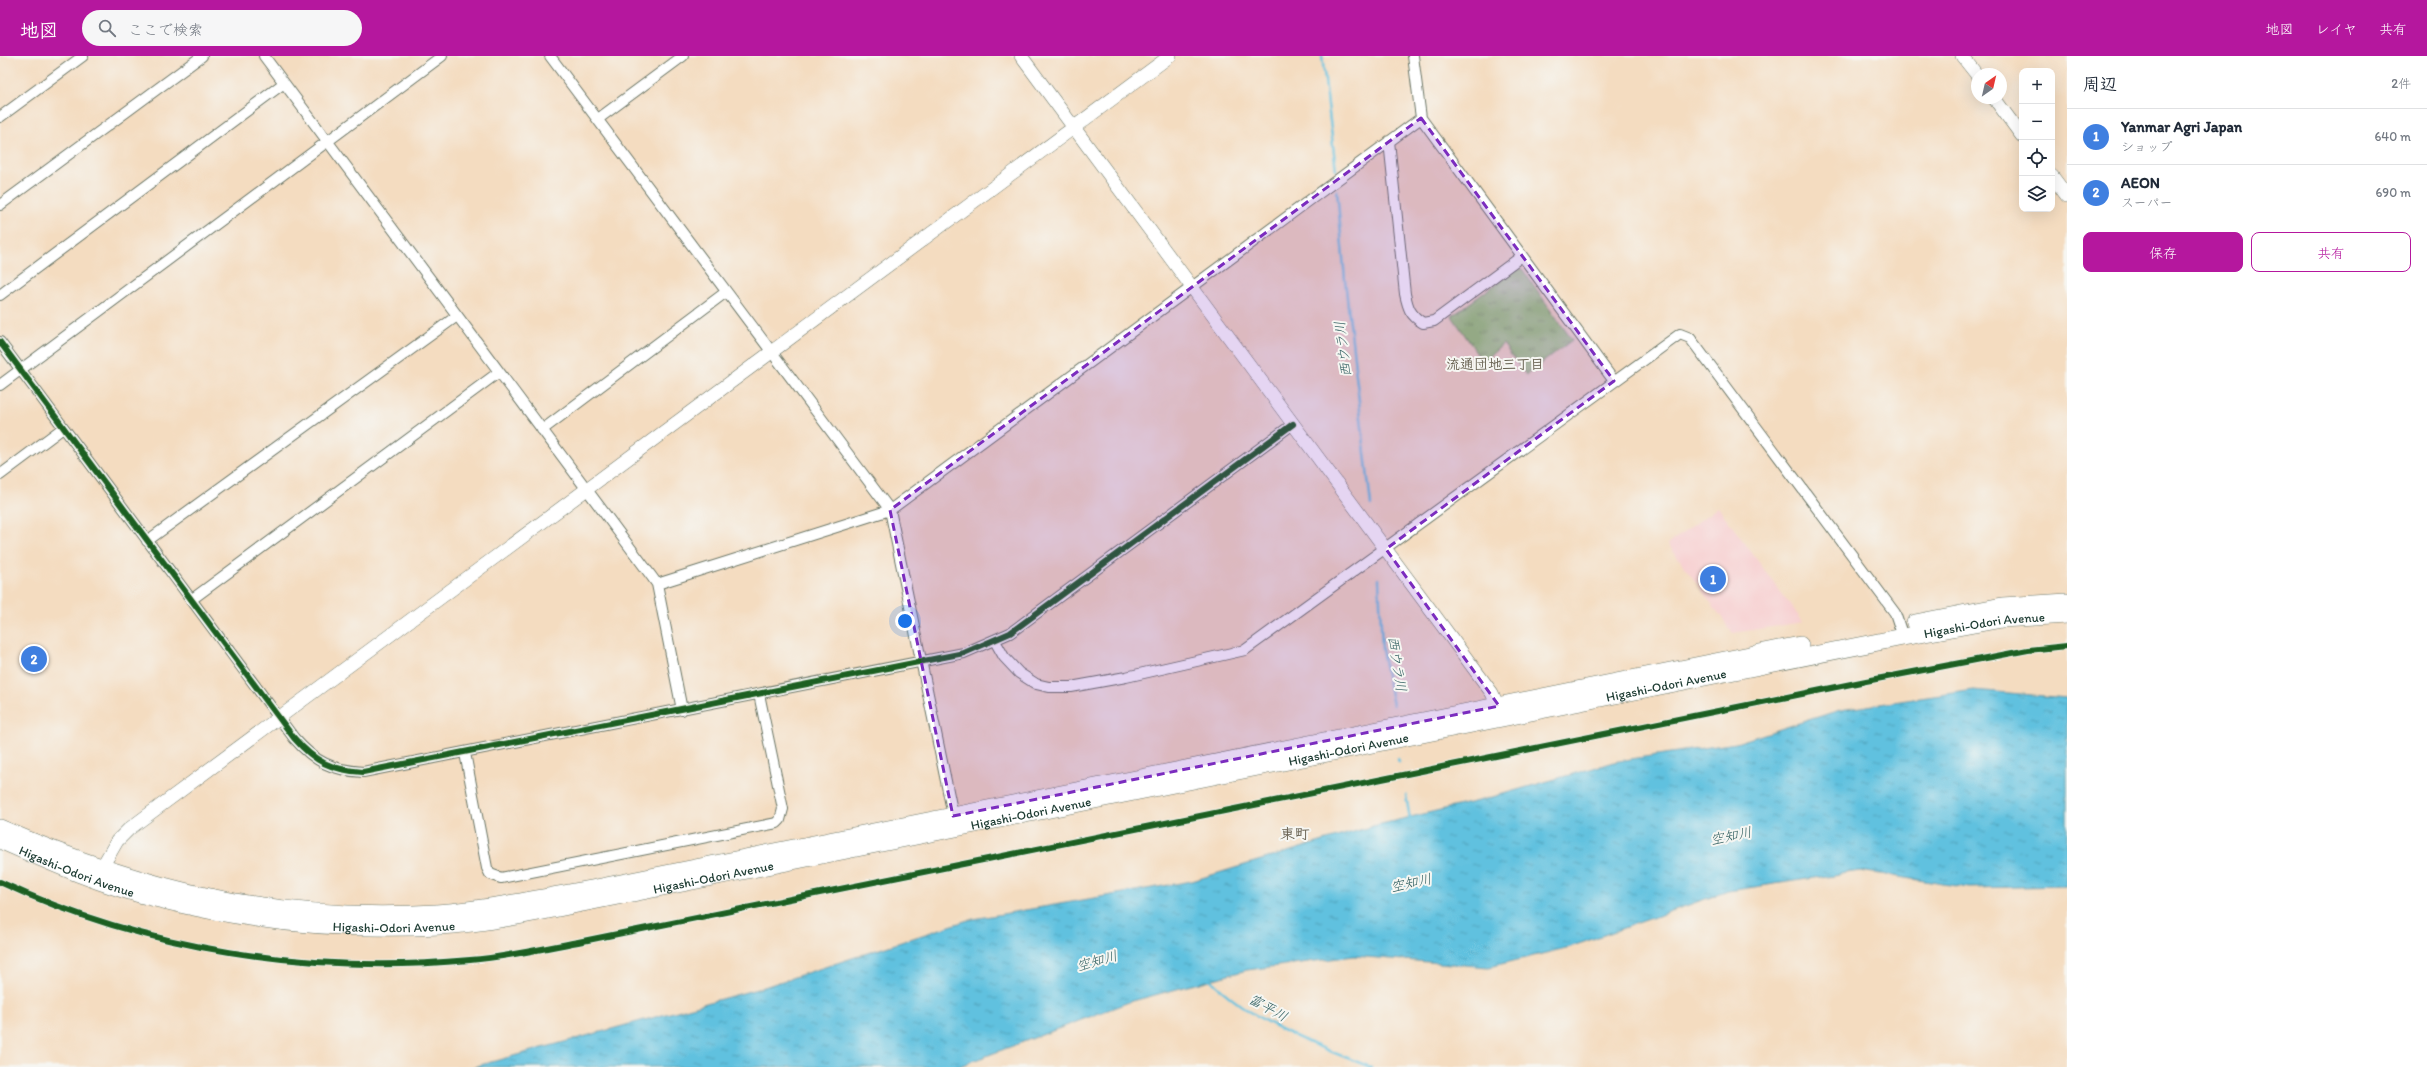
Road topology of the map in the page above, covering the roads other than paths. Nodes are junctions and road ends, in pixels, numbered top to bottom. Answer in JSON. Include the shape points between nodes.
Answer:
{"nodes":[{"id":1,"x":83,"y":56,"type":"edge"},
{"id":2,"x":202,"y":56,"type":"edge"},
{"id":3,"x":264,"y":56,"type":"edge"},
{"id":4,"x":442,"y":56,"type":"edge"},
{"id":5,"x":550,"y":56,"type":"edge"},
{"id":6,"x":683,"y":56,"type":"edge"},
{"id":7,"x":1021,"y":56,"type":"edge"},
{"id":8,"x":1170,"y":56,"type":"edge"},
{"id":9,"x":1413,"y":56,"type":"edge"},
{"id":10,"x":1962,"y":56,"type":"edge"},
{"id":11,"x":1971,"y":68,"type":"edge"},
{"id":12,"x":284,"y":83,"type":"junction"},
{"id":13,"x":1998,"y":104,"type":"edge"},
{"id":14,"x":0,"y":117,"type":"edge"},
{"id":15,"x":1421,"y":118,"type":"junction"},
{"id":16,"x":598,"y":119,"type":"junction"},
{"id":17,"x":1074,"y":128,"type":"junction"},
{"id":18,"x":2019,"y":132,"type":"edge"},
{"id":19,"x":327,"y":141,"type":"junction"},
{"id":20,"x":1389,"y":141,"type":"junction"},
{"id":21,"x":2055,"y":180,"type":"edge"},
{"id":22,"x":2067,"y":196,"type":"edge"},
{"id":23,"x":0,"y":205,"type":"edge"},
{"id":24,"x":1522,"y":256,"type":"junction"},
{"id":25,"x":1192,"y":288,"type":"junction"},
{"id":26,"x":726,"y":292,"type":"junction"},
{"id":27,"x":0,"y":295,"type":"edge"},
{"id":28,"x":457,"y":316,"type":"junction"},
{"id":29,"x":0,"y":342,"type":"edge"},
{"id":30,"x":772,"y":352,"type":"junction"},
{"id":31,"x":21,"y":370,"type":"junction"},
{"id":32,"x":499,"y":372,"type":"junction"},
{"id":33,"x":1614,"y":381,"type":"junction"},
{"id":34,"x":0,"y":385,"type":"edge"},
{"id":35,"x":1293,"y":424,"type":"junction"},
{"id":36,"x":63,"y":428,"type":"junction"},
{"id":37,"x":542,"y":430,"type":"junction"},
{"id":38,"x":0,"y":475,"type":"edge"},
{"id":39,"x":587,"y":490,"type":"junction"},
{"id":40,"x":890,"y":510,"type":"junction"},
{"id":41,"x":147,"y":542,"type":"junction"},
{"id":42,"x":1386,"y":549,"type":"junction"},
{"id":43,"x":657,"y":584,"type":"junction"},
{"id":44,"x":191,"y":600,"type":"junction"},
{"id":45,"x":2067,"y":602,"type":"edge"},
{"id":46,"x":2067,"y":615,"type":"edge"},
{"id":47,"x":1902,"y":631,"type":"junction"},
{"id":48,"x":995,"y":641,"type":"junction"},
{"id":49,"x":922,"y":662,"type":"junction"},
{"id":50,"x":759,"y":694,"type":"junction"},
{"id":51,"x":682,"y":710,"type":"junction"},
{"id":52,"x":1500,"y":712,"type":"junction"},
{"id":53,"x":280,"y":717,"type":"junction"},
{"id":54,"x":465,"y":753,"type":"junction"},
{"id":55,"x":954,"y":822,"type":"junction"},
{"id":56,"x":0,"y":828,"type":"edge"},
{"id":57,"x":0,"y":840,"type":"edge"},
{"id":58,"x":99,"y":874,"type":"junction"}],
"edges":[{"from":1,"to":14,"type":"street"},
{"from":2,"to":23,"type":"street"},
{"from":3,"to":12,"type":"street"},
{"from":4,"to":19,"type":"street"},
{"from":5,"to":16,"type":"street"},
{"from":6,"to":16,"type":"street"},
{"from":7,"to":17,"type":"street"},
{"from":8,"to":17,"type":"street"},
{"from":9,"to":15,"type":"street"},
{"from":10,"to":11,"type":"street"},
{"from":12,"to":19,"type":"street"},
{"from":12,"to":27,"type":"street"},
{"from":13,"to":18,"type":"street"},
{"from":15,"to":20,"type":"street"},
{"from":15,"to":24,"type":"street"},
{"from":16,"to":26,"type":"street"},
{"from":17,"to":25,"type":"street"},
{"from":17,"to":30,"type":"street"},
{"from":19,"to":28,"type":"street"},
{"from":19,"to":31,"type":"street"},
{"from":20,"to":24,"type":"street","via":[[1408,311],[1416,319],[1423,323],[1434,321]]},
{"from":20,"to":25,"type":"street"},
{"from":21,"to":22,"type":"street"},
{"from":24,"to":33,"type":"street"},
{"from":25,"to":35,"type":"street"},
{"from":25,"to":40,"type":"street"},
{"from":26,"to":30,"type":"street"},
{"from":26,"to":37,"type":"street"},
{"from":28,"to":32,"type":"street"},
{"from":28,"to":41,"type":"street"},
{"from":29,"to":31,"type":"street"},
{"from":30,"to":39,"type":"street"},
{"from":30,"to":40,"type":"street"},
{"from":31,"to":34,"type":"street"},
{"from":31,"to":36,"type":"street"},
{"from":32,"to":37,"type":"street"},
{"from":32,"to":44,"type":"street"},
{"from":33,"to":42,"type":"street"},
{"from":33,"to":47,"type":"street","via":[[1675,336],[1680,334],[1690,338],[1895,613]]},
{"from":35,"to":42,"type":"street"},
{"from":35,"to":48,"type":"street","via":[[1010,633]]},
{"from":36,"to":38,"type":"street"},
{"from":36,"to":41,"type":"street"},
{"from":37,"to":39,"type":"street"},
{"from":39,"to":43,"type":"street"},
{"from":39,"to":53,"type":"street"},
{"from":40,"to":43,"type":"street"},
{"from":40,"to":49,"type":"street"},
{"from":41,"to":44,"type":"street"},
{"from":42,"to":48,"type":"street","via":[[1254,645],[1226,655],[1071,687],[1049,687],[1036,684],[1019,673]]},
{"from":42,"to":52,"type":"street","via":[[1492,693]]},
{"from":43,"to":51,"type":"street"},
{"from":44,"to":53,"type":"street"},
{"from":45,"to":47,"type":"highway","name":"Higashi-Odori Avenue","via":[[2002,606]]},
{"from":46,"to":47,"type":"highway","name":"Higashi-Odori Avenue","via":[[2002,619]]},
{"from":47,"to":52,"type":"highway","name":"Higashi-Odori Avenue"},
{"from":48,"to":49,"type":"street","via":[[964,653]]},
{"from":49,"to":50,"type":"street"},
{"from":49,"to":55,"type":"street"},
{"from":50,"to":51,"type":"street"},
{"from":50,"to":54,"type":"street","via":[[783,809],[777,823],[501,878],[490,874]]},
{"from":51,"to":54,"type":"street"},
{"from":52,"to":55,"type":"highway","name":"Higashi-Odori Avenue"},
{"from":53,"to":54,"type":"street","via":[[305,751],[335,769],[363,772]]},
{"from":53,"to":58,"type":"street","via":[[129,829],[117,841]]},
{"from":55,"to":58,"type":"highway","name":"Higashi-Odori Avenue","via":[[491,907],[436,913],[320,913],[229,903]]},
{"from":56,"to":58,"type":"highway","name":"Higashi-Odori Avenue"},
{"from":57,"to":58,"type":"highway","name":"Higashi-Odori Avenue"}]}
